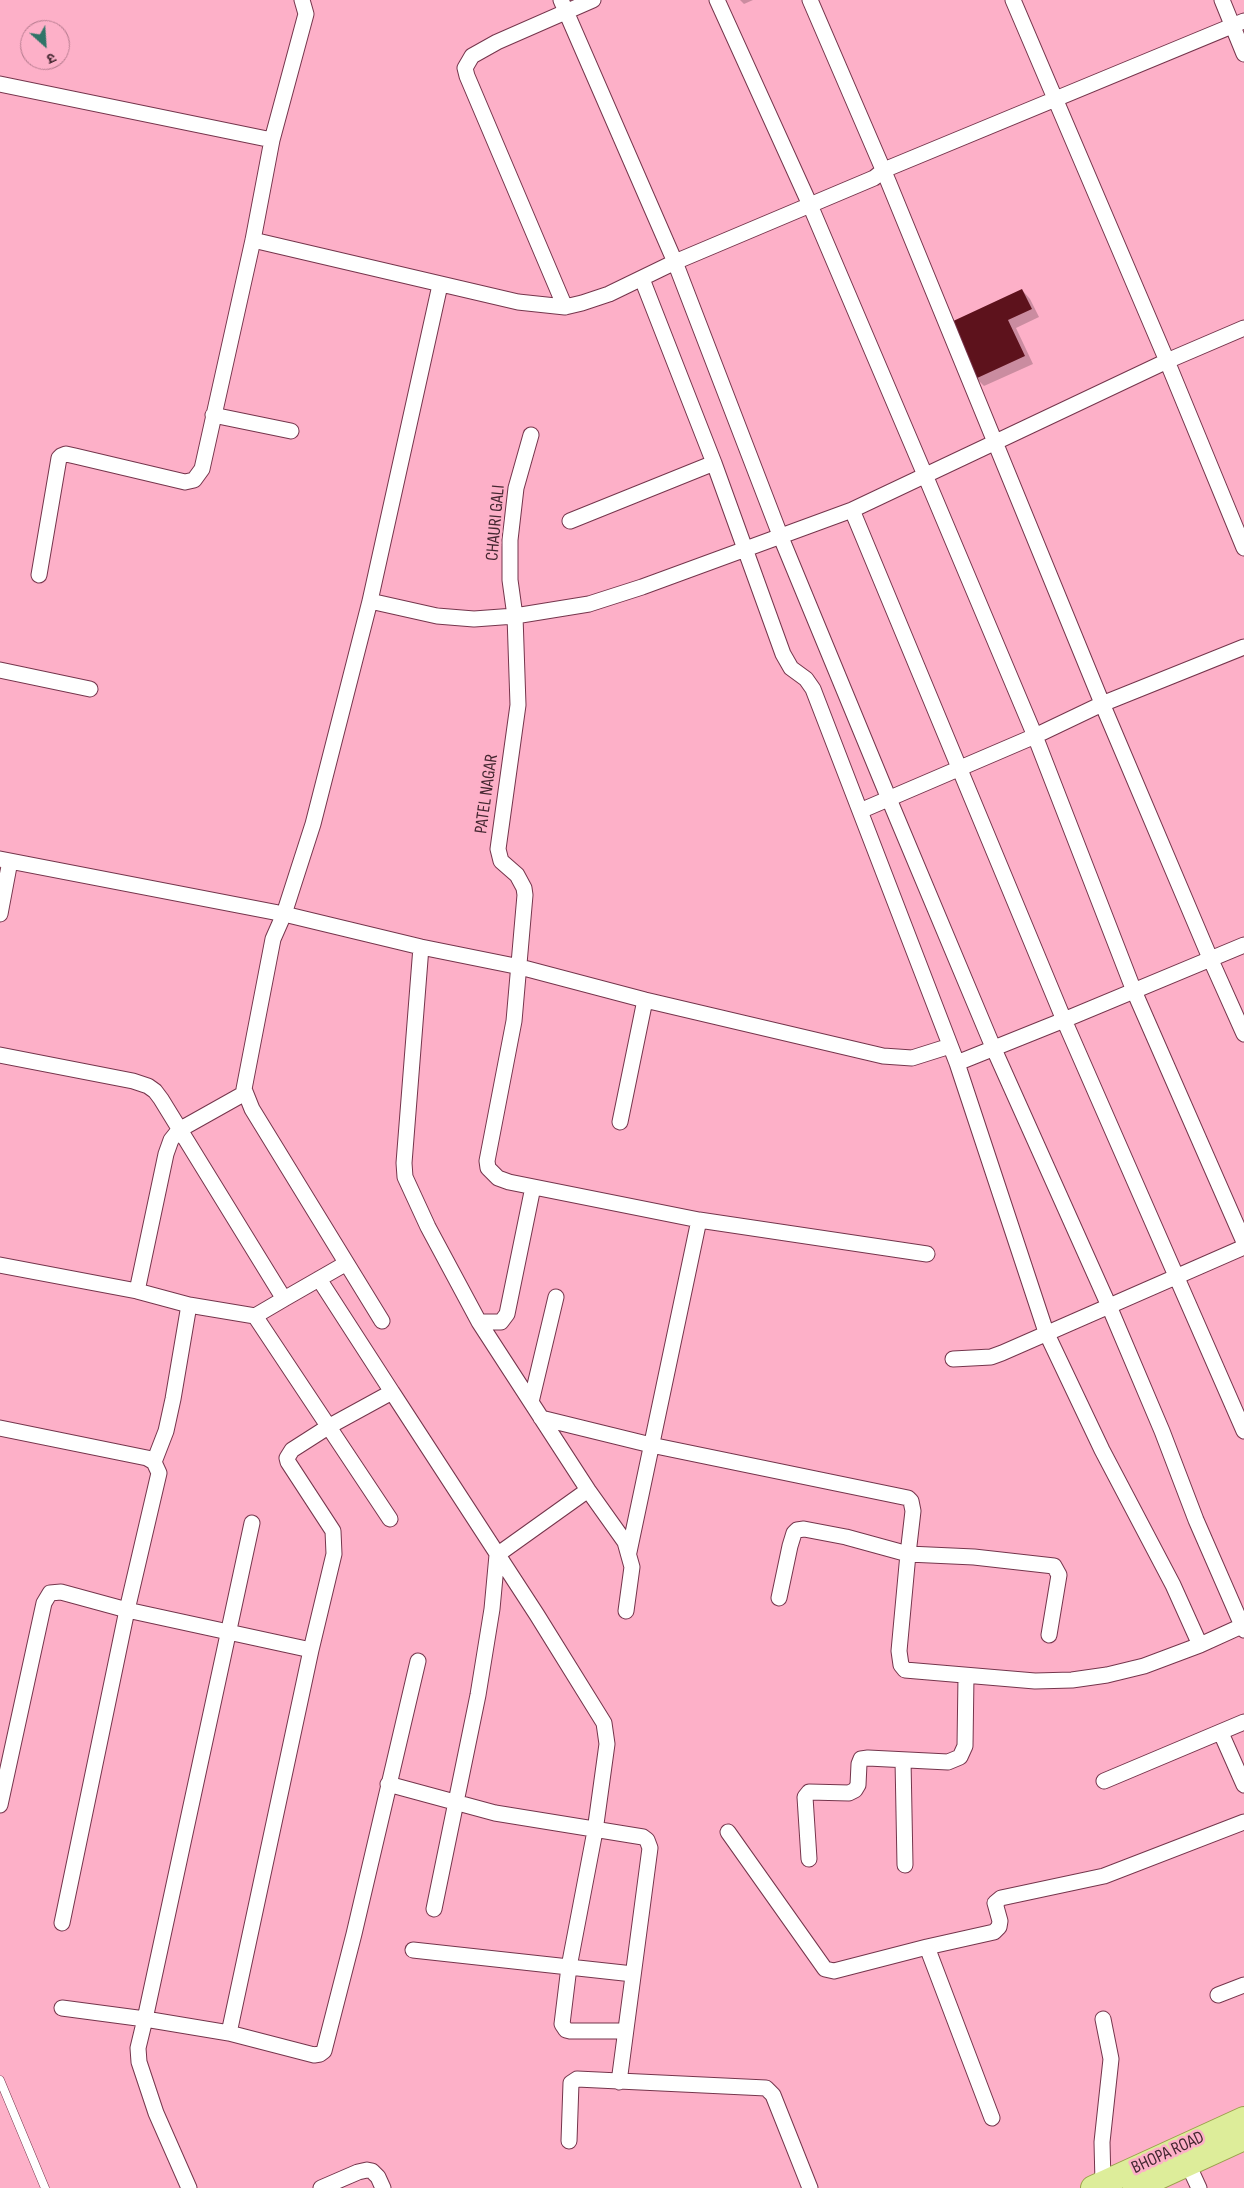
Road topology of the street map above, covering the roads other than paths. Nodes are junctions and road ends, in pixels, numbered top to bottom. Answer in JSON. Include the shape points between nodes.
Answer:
{"nodes":[{"id":1,"x":302,"y":0,"type":"edge"},
{"id":2,"x":593,"y":0,"type":"edge"},
{"id":3,"x":717,"y":0,"type":"edge"},
{"id":4,"x":810,"y":0,"type":"edge"},
{"id":5,"x":1013,"y":0,"type":"edge"},
{"id":6,"x":1222,"y":0,"type":"edge"},
{"id":7,"x":564,"y":6,"type":"edge"},
{"id":8,"x":1238,"y":23,"type":"edge"},
{"id":9,"x":1244,"y":54,"type":"edge"},
{"id":10,"x":0,"y":84,"type":"edge"},
{"id":11,"x":1056,"y":100,"type":"junction"},
{"id":12,"x":272,"y":140,"type":"junction"},
{"id":13,"x":884,"y":170,"type":"junction"},
{"id":14,"x":810,"y":205,"type":"junction"},
{"id":15,"x":253,"y":240,"type":"junction"},
{"id":16,"x":675,"y":262,"type":"junction"},
{"id":17,"x":642,"y":278,"type":"junction"},
{"id":18,"x":440,"y":285,"type":"junction"},
{"id":19,"x":565,"y":307,"type":"junction"},
{"id":20,"x":1244,"y":328,"type":"edge"},
{"id":21,"x":1167,"y":361,"type":"junction"},
{"id":22,"x":213,"y":415,"type":"junction"},
{"id":23,"x":292,"y":431,"type":"dead end"},
{"id":24,"x":531,"y":436,"type":"dead end"},
{"id":25,"x":996,"y":444,"type":"junction"},
{"id":26,"x":714,"y":463,"type":"junction"},
{"id":27,"x":925,"y":475,"type":"junction"},
{"id":28,"x":852,"y":510,"type":"junction"},
{"id":29,"x":570,"y":521,"type":"dead end"},
{"id":30,"x":780,"y":535,"type":"junction"},
{"id":31,"x":1244,"y":548,"type":"edge"},
{"id":32,"x":744,"y":549,"type":"junction"},
{"id":33,"x":39,"y":575,"type":"dead end"},
{"id":34,"x":370,"y":601,"type":"junction"},
{"id":35,"x":515,"y":616,"type":"junction"},
{"id":36,"x":1244,"y":647,"type":"edge"},
{"id":37,"x":0,"y":670,"type":"edge"},
{"id":38,"x":90,"y":689,"type":"dead end"},
{"id":39,"x":1102,"y":704,"type":"junction"},
{"id":40,"x":1035,"y":736,"type":"junction"},
{"id":41,"x":960,"y":768,"type":"junction"},
{"id":42,"x":889,"y":799,"type":"junction"},
{"id":43,"x":860,"y":811,"type":"junction"},
{"id":44,"x":5,"y":860,"type":"edge"},
{"id":45,"x":0,"y":914,"type":"edge"},
{"id":46,"x":284,"y":914,"type":"junction"},
{"id":47,"x":1244,"y":945,"type":"edge"},
{"id":48,"x":421,"y":947,"type":"junction"},
{"id":49,"x":1210,"y":958,"type":"junction"},
{"id":50,"x":520,"y":966,"type":"junction"},
{"id":51,"x":1134,"y":991,"type":"junction"},
{"id":52,"x":645,"y":1000,"type":"junction"},
{"id":53,"x":1064,"y":1020,"type":"junction"},
{"id":54,"x":1244,"y":1034,"type":"edge"},
{"id":55,"x":950,"y":1046,"type":"junction"},
{"id":56,"x":994,"y":1047,"type":"junction"},
{"id":57,"x":0,"y":1055,"type":"edge"},
{"id":58,"x":957,"y":1063,"type":"junction"},
{"id":59,"x":245,"y":1094,"type":"junction"},
{"id":60,"x":620,"y":1122,"type":"dead end"},
{"id":61,"x":178,"y":1130,"type":"junction"},
{"id":62,"x":533,"y":1187,"type":"junction"},
{"id":63,"x":699,"y":1220,"type":"junction"},
{"id":64,"x":1244,"y":1242,"type":"edge"},
{"id":65,"x":1244,"y":1247,"type":"edge"},
{"id":66,"x":927,"y":1254,"type":"dead end"},
{"id":67,"x":346,"y":1264,"type":"junction"},
{"id":68,"x":0,"y":1265,"type":"edge"},
{"id":69,"x":1175,"y":1276,"type":"junction"},
{"id":70,"x":319,"y":1279,"type":"junction"},
{"id":71,"x":137,"y":1291,"type":"junction"},
{"id":72,"x":556,"y":1297,"type":"dead end"},
{"id":73,"x":284,"y":1299,"type":"junction"},
{"id":74,"x":189,"y":1305,"type":"junction"},
{"id":75,"x":1109,"y":1306,"type":"junction"},
{"id":76,"x":255,"y":1316,"type":"junction"},
{"id":77,"x":382,"y":1321,"type":"dead end"},
{"id":78,"x":479,"y":1322,"type":"junction"},
{"id":79,"x":1046,"y":1332,"type":"junction"},
{"id":80,"x":953,"y":1358,"type":"dead end"},
{"id":81,"x":392,"y":1392,"type":"junction"},
{"id":82,"x":531,"y":1402,"type":"junction"},
{"id":83,"x":541,"y":1418,"type":"junction"},
{"id":84,"x":328,"y":1427,"type":"junction"},
{"id":85,"x":0,"y":1428,"type":"edge"},
{"id":86,"x":1244,"y":1431,"type":"edge"},
{"id":87,"x":652,"y":1445,"type":"junction"},
{"id":88,"x":154,"y":1462,"type":"junction"},
{"id":89,"x":588,"y":1490,"type":"junction"},
{"id":90,"x":390,"y":1519,"type":"dead end"},
{"id":91,"x":252,"y":1523,"type":"dead end"},
{"id":92,"x":629,"y":1552,"type":"junction"},
{"id":93,"x":908,"y":1554,"type":"junction"},
{"id":94,"x":497,"y":1555,"type":"junction"},
{"id":95,"x":779,"y":1598,"type":"dead end"},
{"id":96,"x":127,"y":1610,"type":"junction"},
{"id":97,"x":626,"y":1612,"type":"dead end"},
{"id":98,"x":1243,"y":1627,"type":"edge"},
{"id":99,"x":228,"y":1631,"type":"junction"},
{"id":100,"x":1050,"y":1636,"type":"dead end"},
{"id":101,"x":1200,"y":1645,"type":"junction"},
{"id":102,"x":311,"y":1650,"type":"junction"},
{"id":103,"x":418,"y":1661,"type":"dead end"},
{"id":104,"x":966,"y":1676,"type":"junction"},
{"id":105,"x":1244,"y":1722,"type":"edge"},
{"id":106,"x":1221,"y":1733,"type":"junction"},
{"id":107,"x":903,"y":1760,"type":"junction"},
{"id":108,"x":1104,"y":1781,"type":"dead end"},
{"id":109,"x":388,"y":1784,"type":"junction"},
{"id":110,"x":1244,"y":1785,"type":"edge"},
{"id":111,"x":456,"y":1803,"type":"junction"},
{"id":112,"x":0,"y":1805,"type":"edge"},
{"id":113,"x":1244,"y":1822,"type":"edge"},
{"id":114,"x":595,"y":1831,"type":"junction"},
{"id":115,"x":728,"y":1832,"type":"dead end"},
{"id":116,"x":809,"y":1859,"type":"dead end"},
{"id":117,"x":905,"y":1865,"type":"dead end"},
{"id":118,"x":434,"y":1909,"type":"dead end"},
{"id":119,"x":62,"y":1923,"type":"dead end"},
{"id":120,"x":927,"y":1947,"type":"junction"},
{"id":121,"x":412,"y":1950,"type":"dead end"},
{"id":122,"x":569,"y":1967,"type":"junction"},
{"id":123,"x":632,"y":1974,"type":"junction"},
{"id":124,"x":1244,"y":1985,"type":"edge"},
{"id":125,"x":1218,"y":1995,"type":"dead end"},
{"id":126,"x":62,"y":2008,"type":"dead end"},
{"id":127,"x":145,"y":2019,"type":"junction"},
{"id":128,"x":1103,"y":2019,"type":"dead end"},
{"id":129,"x":625,"y":2031,"type":"junction"},
{"id":130,"x":229,"y":2033,"type":"junction"},
{"id":131,"x":0,"y":2080,"type":"edge"},
{"id":132,"x":619,"y":2082,"type":"junction"},
{"id":133,"x":992,"y":2118,"type":"dead end"},
{"id":134,"x":1244,"y":2119,"type":"edge"},
{"id":135,"x":1244,"y":2138,"type":"edge"},
{"id":136,"x":569,"y":2140,"type":"dead end"},
{"id":137,"x":1188,"y":2164,"type":"junction"},
{"id":138,"x":1098,"y":2186,"type":"edge"},
{"id":139,"x":45,"y":2188,"type":"edge"},
{"id":140,"x":189,"y":2188,"type":"edge"},
{"id":141,"x":321,"y":2188,"type":"edge"},
{"id":142,"x":383,"y":2188,"type":"edge"},
{"id":143,"x":810,"y":2188,"type":"edge"},
{"id":144,"x":1135,"y":2188,"type":"edge"},
{"id":145,"x":1199,"y":2188,"type":"edge"}],
"edges":[{"from":1,"to":12,"type":"street","via":[[306,14]]},
{"from":2,"to":7,"type":"street"},
{"from":3,"to":14,"type":"street"},
{"from":4,"to":13,"type":"street"},
{"from":5,"to":11,"type":"street"},
{"from":6,"to":8,"type":"street"},
{"from":7,"to":16,"type":"street"},
{"from":7,"to":19,"type":"street","via":[[472,56],[465,68]]},
{"from":8,"to":9,"type":"street"},
{"from":8,"to":11,"type":"street"},
{"from":10,"to":12,"type":"street"},
{"from":11,"to":13,"type":"street"},
{"from":11,"to":21,"type":"street"},
{"from":12,"to":15,"type":"street"},
{"from":13,"to":14,"type":"street","via":[[874,178]]},
{"from":13,"to":25,"type":"street"},
{"from":14,"to":16,"type":"street"},
{"from":14,"to":27,"type":"street"},
{"from":15,"to":18,"type":"street"},
{"from":15,"to":22,"type":"street"},
{"from":16,"to":17,"type":"street"},
{"from":16,"to":30,"type":"street"},
{"from":17,"to":19,"type":"street","via":[[610,294]]},
{"from":17,"to":26,"type":"street"},
{"from":18,"to":19,"type":"street","via":[[518,302]]},
{"from":18,"to":34,"type":"street"},
{"from":20,"to":21,"type":"street"},
{"from":21,"to":25,"type":"street"},
{"from":21,"to":31,"type":"street"},
{"from":22,"to":23,"type":"street"},
{"from":22,"to":33,"type":"street","via":[[202,469],[189,482],[66,454],[59,458]]},
{"from":24,"to":35,"type":"street","name":"CHAURI GALI","via":[[516,488],[510,540],[510,580]]},
{"from":25,"to":27,"type":"street"},
{"from":25,"to":39,"type":"street"},
{"from":26,"to":29,"type":"street"},
{"from":26,"to":32,"type":"street"},
{"from":27,"to":28,"type":"street"},
{"from":27,"to":40,"type":"street"},
{"from":28,"to":30,"type":"street"},
{"from":28,"to":41,"type":"street"},
{"from":30,"to":32,"type":"street"},
{"from":30,"to":42,"type":"street"},
{"from":32,"to":35,"type":"street","via":[[589,604]]},
{"from":32,"to":43,"type":"street","via":[[783,654],[791,668],[806,679],[812,689]]},
{"from":34,"to":35,"type":"street","via":[[436,616],[474,619]]},
{"from":34,"to":46,"type":"street","via":[[313,824]]},
{"from":35,"to":50,"type":"street","name":"PATEL NAGAR","via":[[518,705],[498,849],[501,861],[517,875],[524,888]]},
{"from":36,"to":39,"type":"street"},
{"from":37,"to":38,"type":"street"},
{"from":39,"to":40,"type":"street"},
{"from":39,"to":49,"type":"street"},
{"from":40,"to":41,"type":"street"},
{"from":40,"to":51,"type":"street"},
{"from":41,"to":42,"type":"street"},
{"from":41,"to":53,"type":"street"},
{"from":42,"to":43,"type":"street"},
{"from":42,"to":56,"type":"street"},
{"from":43,"to":55,"type":"street"},
{"from":44,"to":45,"type":"street"},
{"from":44,"to":46,"type":"street"},
{"from":46,"to":48,"type":"street"},
{"from":46,"to":59,"type":"street","via":[[273,939],[245,1077]]},
{"from":47,"to":49,"type":"street"},
{"from":48,"to":50,"type":"street"},
{"from":48,"to":78,"type":"street","via":[[405,1177]]},
{"from":49,"to":51,"type":"street"},
{"from":49,"to":54,"type":"street"},
{"from":50,"to":52,"type":"street"},
{"from":50,"to":62,"type":"street","name":"PATEL NAGAR","via":[[514,1021],[487,1161],[488,1168],[498,1178]]},
{"from":51,"to":53,"type":"street"},
{"from":51,"to":64,"type":"street"},
{"from":52,"to":55,"type":"street","via":[[883,1056],[912,1058]]},
{"from":52,"to":60,"type":"street"},
{"from":53,"to":56,"type":"street"},
{"from":53,"to":69,"type":"street"},
{"from":55,"to":58,"type":"street"},
{"from":56,"to":58,"type":"street"},
{"from":56,"to":75,"type":"street"},
{"from":57,"to":61,"type":"street","via":[[148,1086],[161,1099]]},
{"from":58,"to":79,"type":"street"},
{"from":59,"to":61,"type":"street"},
{"from":59,"to":67,"type":"street"},
{"from":61,"to":71,"type":"street","via":[[166,1154]]},
{"from":61,"to":73,"type":"street"},
{"from":62,"to":63,"type":"street","name":"PATEL NAGAR"},
{"from":62,"to":78,"type":"street","via":[[507,1314],[501,1322]]},
{"from":63,"to":66,"type":"street","name":"PATEL NAGAR"},
{"from":63,"to":87,"type":"street"},
{"from":65,"to":69,"type":"street"},
{"from":67,"to":70,"type":"street"},
{"from":67,"to":77,"type":"street"},
{"from":68,"to":71,"type":"street"},
{"from":69,"to":75,"type":"street"},
{"from":69,"to":86,"type":"street"},
{"from":70,"to":73,"type":"street"},
{"from":70,"to":81,"type":"street"},
{"from":71,"to":74,"type":"street"},
{"from":72,"to":82,"type":"street"},
{"from":73,"to":76,"type":"street"},
{"from":74,"to":76,"type":"street"},
{"from":74,"to":88,"type":"street","via":[[166,1431]]},
{"from":75,"to":79,"type":"street"},
{"from":75,"to":98,"type":"street"},
{"from":76,"to":84,"type":"street"},
{"from":78,"to":82,"type":"street"},
{"from":79,"to":80,"type":"street","via":[[991,1357]]},
{"from":79,"to":101,"type":"street"},
{"from":81,"to":84,"type":"street"},
{"from":81,"to":94,"type":"street"},
{"from":82,"to":83,"type":"street"},
{"from":83,"to":87,"type":"street"},
{"from":83,"to":89,"type":"street"},
{"from":84,"to":90,"type":"street"},
{"from":84,"to":102,"type":"street","via":[[292,1450],[288,1458],[333,1531],[334,1538],[334,1554]]},
{"from":85,"to":88,"type":"street"},
{"from":87,"to":92,"type":"street"},
{"from":87,"to":93,"type":"street","via":[[908,1498],[913,1511]]},
{"from":88,"to":96,"type":"street","via":[[159,1473]]},
{"from":89,"to":92,"type":"street"},
{"from":89,"to":94,"type":"street"},
{"from":91,"to":99,"type":"street"},
{"from":92,"to":97,"type":"street","via":[[632,1567]]},
{"from":93,"to":95,"type":"street","via":[[846,1537],[800,1529],[792,1539]]},
{"from":93,"to":100,"type":"street","via":[[1054,1566],[1059,1575]]},
{"from":93,"to":104,"type":"street","via":[[901,1621],[901,1665],[905,1670]]},
{"from":94,"to":111,"type":"street","via":[[478,1695]]},
{"from":94,"to":114,"type":"street","via":[[604,1723],[607,1744]]},
{"from":96,"to":99,"type":"street"},
{"from":96,"to":112,"type":"street","via":[[61,1592],[46,1597]]},
{"from":96,"to":119,"type":"street"},
{"from":98,"to":101,"type":"street"},
{"from":99,"to":102,"type":"street"},
{"from":99,"to":127,"type":"street"},
{"from":101,"to":104,"type":"street","via":[[1144,1666],[1072,1680]]},
{"from":102,"to":130,"type":"street"},
{"from":103,"to":109,"type":"street"},
{"from":104,"to":107,"type":"street","via":[[965,1746],[960,1757],[948,1762]]},
{"from":105,"to":106,"type":"street"},
{"from":106,"to":108,"type":"street"},
{"from":106,"to":110,"type":"street"},
{"from":107,"to":116,"type":"street","via":[[861,1759],[855,1790],[848,1793],[809,1792],[805,1797]]},
{"from":107,"to":117,"type":"street"},
{"from":109,"to":111,"type":"street"},
{"from":109,"to":130,"type":"street","via":[[324,2051],[314,2055]]},
{"from":111,"to":114,"type":"street"},
{"from":111,"to":118,"type":"street"},
{"from":113,"to":120,"type":"street","via":[[1104,1876],[1001,1898],[995,1903],[1000,1921],[998,1930]]},
{"from":114,"to":122,"type":"street"},
{"from":114,"to":123,"type":"street","via":[[643,1837],[649,1843]]},
{"from":115,"to":120,"type":"street","via":[[825,1969],[834,1971]]},
{"from":120,"to":133,"type":"street"},
{"from":121,"to":122,"type":"street"},
{"from":122,"to":123,"type":"street"},
{"from":122,"to":129,"type":"street","via":[[562,2024],[566,2030]]},
{"from":123,"to":129,"type":"street"},
{"from":124,"to":125,"type":"street"},
{"from":126,"to":127,"type":"street"},
{"from":127,"to":130,"type":"street"},
{"from":127,"to":140,"type":"street","via":[[138,2048],[139,2062],[156,2113]]},
{"from":128,"to":138,"type":"street","via":[[1111,2059]]},
{"from":129,"to":132,"type":"street"},
{"from":131,"to":139,"type":"lane"},
{"from":132,"to":136,"type":"street","via":[[582,2078],[571,2083]]},
{"from":132,"to":143,"type":"street","via":[[766,2088],[773,2095]]},
{"from":134,"to":138,"type":"main road","name":"BHOPA ROAD"},
{"from":135,"to":137,"type":"main road","name":"BHOPA ROAD"},
{"from":137,"to":144,"type":"main road","name":"BHOPA ROAD"},
{"from":137,"to":145,"type":"street"},
{"from":141,"to":142,"type":"street","via":[[367,2170],[378,2177]]}]}
